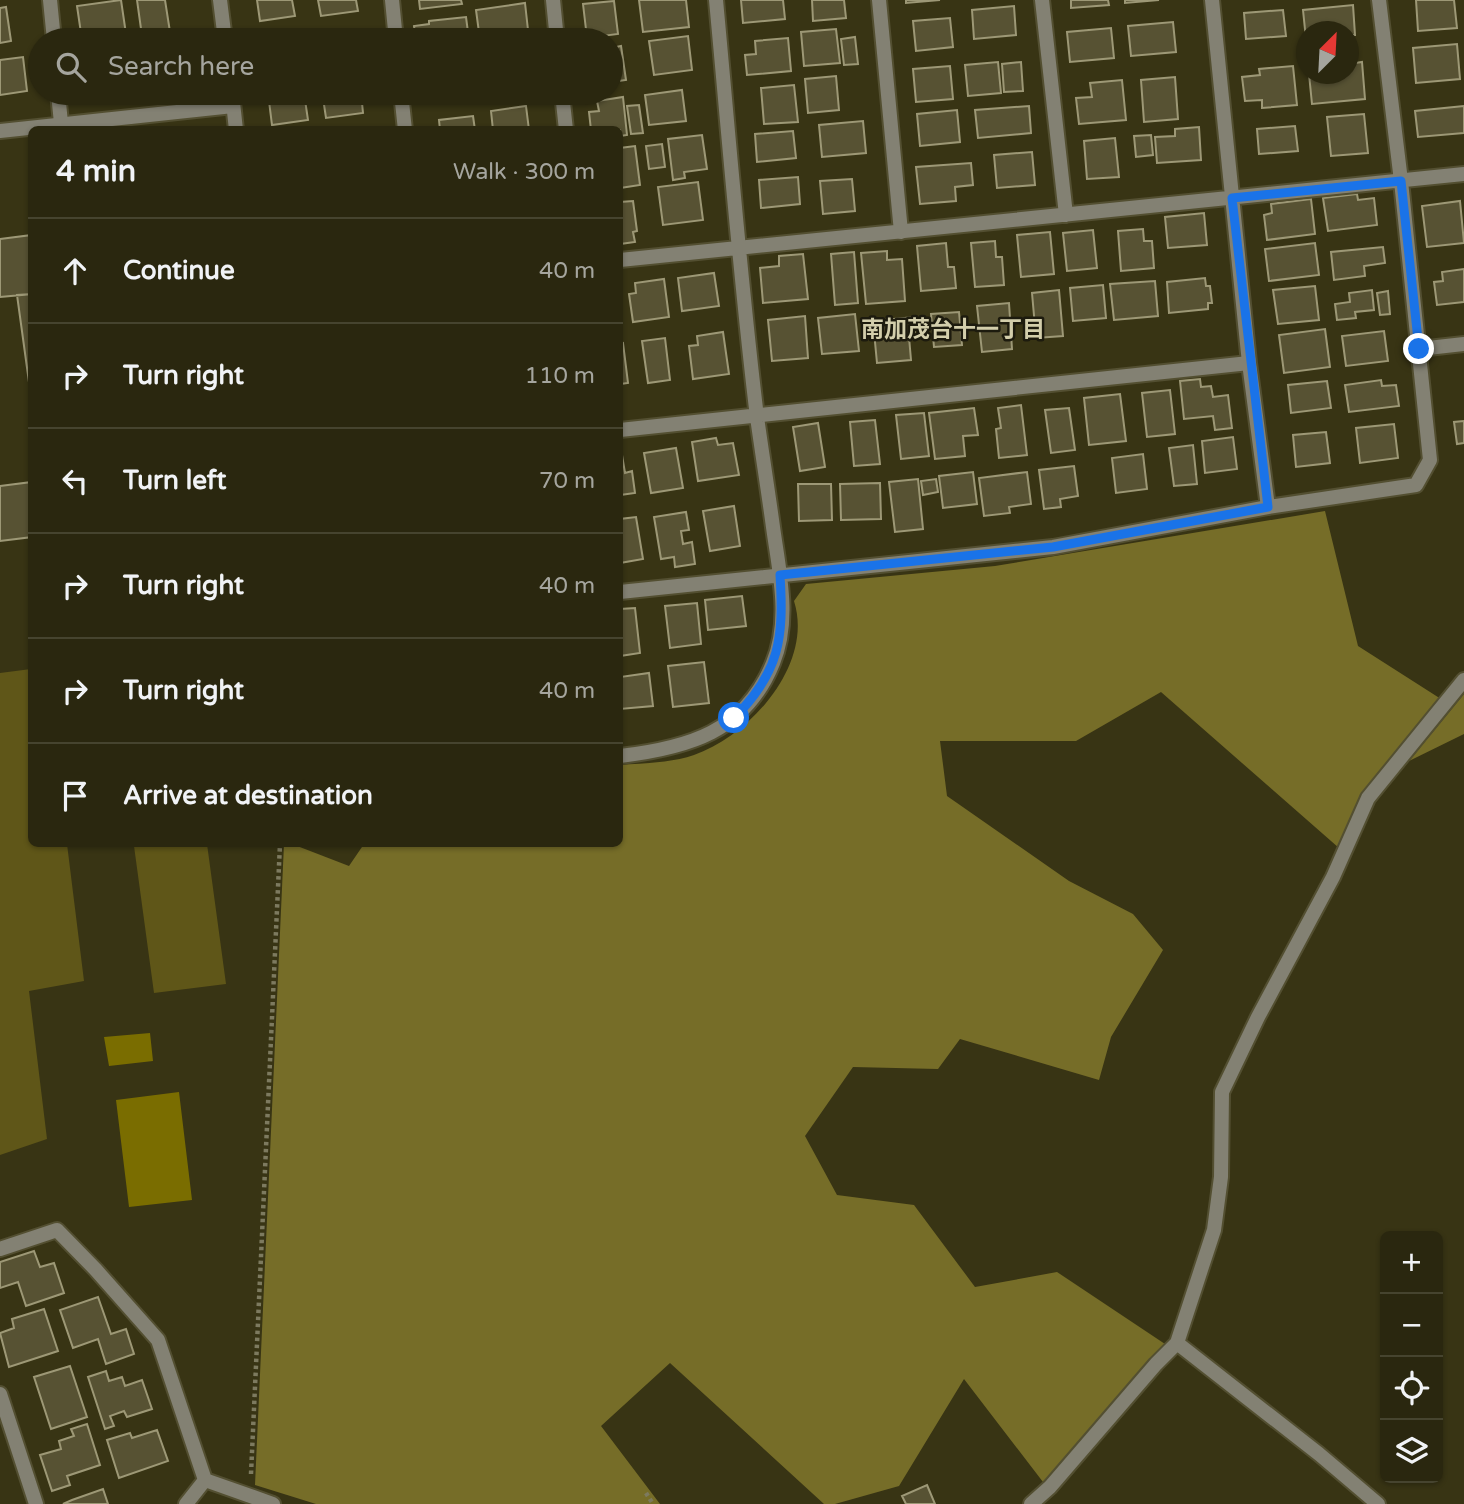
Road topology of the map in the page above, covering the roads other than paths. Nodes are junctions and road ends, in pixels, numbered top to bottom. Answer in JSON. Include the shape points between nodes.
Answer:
{"nodes":[{"id":1,"x":50,"y":0,"type":"edge"},
{"id":2,"x":220,"y":0,"type":"edge"},
{"id":3,"x":392,"y":0,"type":"edge"},
{"id":4,"x":553,"y":0,"type":"edge"},
{"id":5,"x":716,"y":0,"type":"edge"},
{"id":6,"x":879,"y":0,"type":"edge"},
{"id":7,"x":1042,"y":0,"type":"edge"},
{"id":8,"x":1212,"y":0,"type":"edge"},
{"id":9,"x":1379,"y":0,"type":"edge"},
{"id":10,"x":53,"y":28,"type":"edge"},
{"id":11,"x":224,"y":28,"type":"edge"},
{"id":12,"x":395,"y":28,"type":"edge"},
{"id":13,"x":556,"y":28,"type":"edge"},
{"id":14,"x":59,"y":105,"type":"edge"},
{"id":15,"x":189,"y":105,"type":"edge"},
{"id":16,"x":233,"y":105,"type":"edge"},
{"id":17,"x":402,"y":105,"type":"edge"},
{"id":18,"x":563,"y":105,"type":"edge"},
{"id":19,"x":61,"y":123,"type":"junction"},
{"id":20,"x":38,"y":126,"type":"edge"},
{"id":21,"x":235,"y":126,"type":"edge"},
{"id":22,"x":405,"y":126,"type":"edge"},
{"id":23,"x":566,"y":126,"type":"edge"},
{"id":24,"x":28,"y":127,"type":"edge"},
{"id":25,"x":0,"y":131,"type":"edge"},
{"id":26,"x":1464,"y":174,"type":"edge"},
{"id":27,"x":1401,"y":181,"type":"junction"},
{"id":28,"x":1232,"y":198,"type":"junction"},
{"id":29,"x":1066,"y":215,"type":"junction"},
{"id":30,"x":901,"y":232,"type":"junction"},
{"id":31,"x":740,"y":248,"type":"junction"},
{"id":32,"x":623,"y":260,"type":"edge"},
{"id":33,"x":1464,"y":344,"type":"edge"},
{"id":34,"x":1419,"y":349,"type":"junction"},
{"id":35,"x":1249,"y":363,"type":"junction"},
{"id":36,"x":757,"y":416,"type":"junction"},
{"id":37,"x":623,"y":430,"type":"edge"},
{"id":38,"x":1268,"y":507,"type":"junction"},
{"id":39,"x":780,"y":575,"type":"junction"},
{"id":40,"x":623,"y":592,"type":"edge"},
{"id":41,"x":1464,"y":680,"type":"edge"},
{"id":42,"x":623,"y":756,"type":"edge"},
{"id":43,"x":0,"y":1249,"type":"edge"},
{"id":44,"x":1177,"y":1343,"type":"junction"},
{"id":45,"x":0,"y":1394,"type":"edge"},
{"id":46,"x":205,"y":1480,"type":"junction"},
{"id":47,"x":36,"y":1504,"type":"edge"},
{"id":48,"x":186,"y":1504,"type":"edge"},
{"id":49,"x":273,"y":1504,"type":"edge"},
{"id":50,"x":1031,"y":1504,"type":"edge"},
{"id":51,"x":1378,"y":1504,"type":"edge"}],
"edges":[{"from":1,"to":10,"type":"street"},
{"from":2,"to":11,"type":"street"},
{"from":3,"to":12,"type":"street"},
{"from":4,"to":13,"type":"street"},
{"from":5,"to":31,"type":"street"},
{"from":6,"to":30,"type":"street"},
{"from":7,"to":29,"type":"street"},
{"from":8,"to":28,"type":"street"},
{"from":9,"to":27,"type":"street"},
{"from":14,"to":19,"type":"street"},
{"from":15,"to":19,"type":"street"},
{"from":16,"to":21,"type":"street"},
{"from":17,"to":22,"type":"street"},
{"from":18,"to":23,"type":"street"},
{"from":19,"to":20,"type":"street"},
{"from":24,"to":25,"type":"street"},
{"from":26,"to":27,"type":"street"},
{"from":27,"to":28,"type":"street"},
{"from":27,"to":34,"type":"street"},
{"from":28,"to":29,"type":"street"},
{"from":28,"to":35,"type":"street"},
{"from":29,"to":30,"type":"street"},
{"from":30,"to":31,"type":"street"},
{"from":31,"to":32,"type":"street"},
{"from":31,"to":36,"type":"street"},
{"from":33,"to":34,"type":"street"},
{"from":34,"to":38,"type":"street","via":[[1430,460],[1416,485]]},
{"from":35,"to":36,"type":"street"},
{"from":35,"to":38,"type":"street"},
{"from":36,"to":37,"type":"street"},
{"from":36,"to":39,"type":"street"},
{"from":38,"to":39,"type":"street","via":[[1053,547]]},
{"from":39,"to":40,"type":"street"},
{"from":39,"to":42,"type":"street","via":[[780,637],[769,672],[750,702],[715,732],[694,742]]},
{"from":41,"to":44,"type":"street","via":[[1368,798],[1222,1092],[1221,1178],[1214,1230]]},
{"from":43,"to":46,"type":"street","via":[[57,1230],[105,1280],[158,1340]]},
{"from":44,"to":50,"type":"street"},
{"from":44,"to":51,"type":"street"},
{"from":45,"to":47,"type":"street"},
{"from":46,"to":48,"type":"street"},
{"from":46,"to":49,"type":"street"}]}
